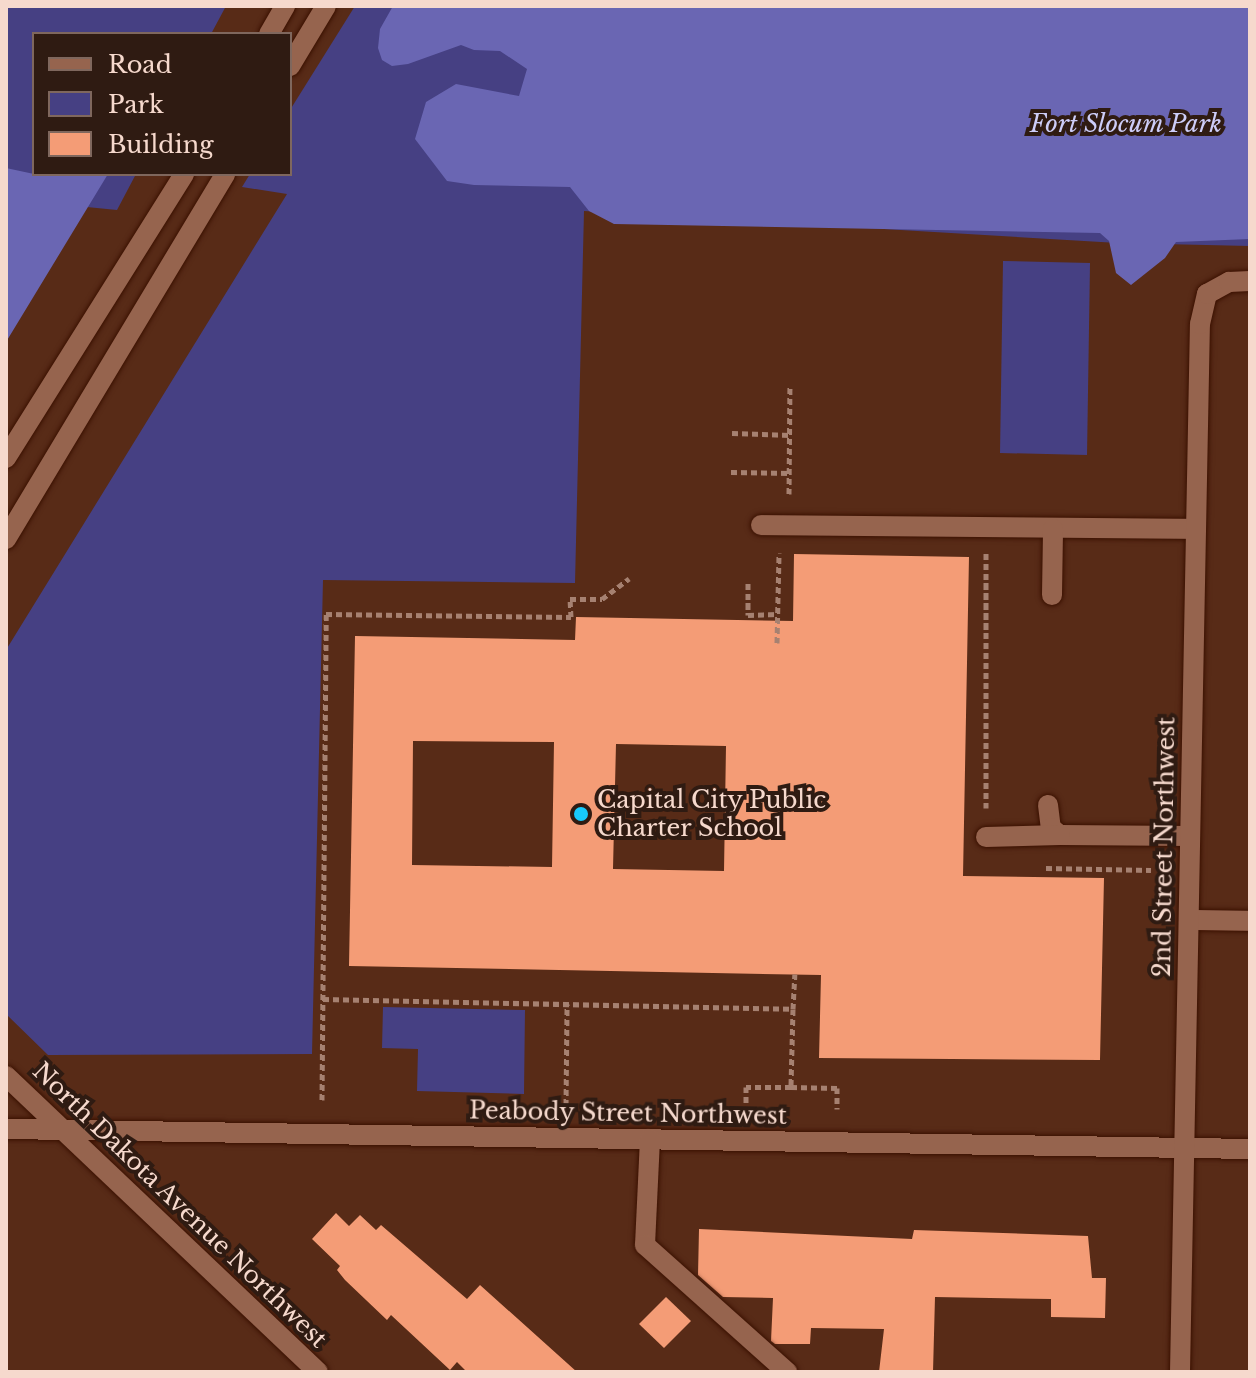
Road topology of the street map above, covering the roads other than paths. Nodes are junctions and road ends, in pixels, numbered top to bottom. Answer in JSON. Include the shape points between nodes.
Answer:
{"nodes":[{"id":1,"x":285,"y":6,"type":"edge"},
{"id":2,"x":326,"y":6,"type":"edge"},
{"id":3,"x":270,"y":32,"type":"edge"},
{"id":4,"x":292,"y":63,"type":"edge"},
{"id":5,"x":183,"y":176,"type":"edge"},
{"id":6,"x":224,"y":176,"type":"edge"},
{"id":7,"x":1250,"y":281,"type":"edge"},
{"id":8,"x":6,"y":458,"type":"edge"},
{"id":9,"x":761,"y":525,"type":"dead end"},
{"id":10,"x":1053,"y":529,"type":"junction"},
{"id":11,"x":1196,"y":529,"type":"junction"},
{"id":12,"x":6,"y":539,"type":"edge"},
{"id":13,"x":1052,"y":595,"type":"dead end"},
{"id":14,"x":1048,"y":805,"type":"dead end"},
{"id":15,"x":1060,"y":835,"type":"junction"},
{"id":16,"x":1190,"y":836,"type":"junction"},
{"id":17,"x":986,"y":837,"type":"dead end"},
{"id":18,"x":1189,"y":920,"type":"junction"},
{"id":19,"x":1250,"y":921,"type":"edge"},
{"id":20,"x":6,"y":1076,"type":"edge"},
{"id":21,"x":6,"y":1129,"type":"edge"},
{"id":22,"x":64,"y":1129,"type":"junction"},
{"id":23,"x":650,"y":1139,"type":"junction"},
{"id":24,"x":1184,"y":1148,"type":"junction"},
{"id":25,"x":1250,"y":1149,"type":"edge"},
{"id":26,"x":318,"y":1372,"type":"edge"},
{"id":27,"x":787,"y":1372,"type":"edge"},
{"id":28,"x":1180,"y":1372,"type":"edge"}],
"edges":[{"from":1,"to":3,"type":"street"},
{"from":2,"to":4,"type":"street"},
{"from":5,"to":8,"type":"street"},
{"from":6,"to":12,"type":"street"},
{"from":7,"to":11,"type":"street","name":"2nd Street Northwest","via":[[1229,282],[1207,294],[1200,324]]},
{"from":9,"to":10,"type":"street"},
{"from":10,"to":11,"type":"street"},
{"from":10,"to":13,"type":"street"},
{"from":11,"to":16,"type":"street","name":"2nd Street Northwest"},
{"from":14,"to":15,"type":"street","via":[[1051,828]]},
{"from":15,"to":16,"type":"street"},
{"from":15,"to":17,"type":"street"},
{"from":16,"to":18,"type":"street","name":"2nd Street Northwest"},
{"from":18,"to":19,"type":"street"},
{"from":18,"to":24,"type":"street","name":"2nd Street Northwest"},
{"from":20,"to":22,"type":"street","name":"North Dakota Avenue Northwest"},
{"from":21,"to":22,"type":"street","name":"Peabody Street Northwest"},
{"from":22,"to":23,"type":"street","name":"Peabody Street Northwest"},
{"from":22,"to":26,"type":"street","name":"North Dakota Avenue Northwest"},
{"from":23,"to":24,"type":"street","name":"Peabody Street Northwest"},
{"from":23,"to":27,"type":"street","via":[[645,1245]]},
{"from":24,"to":25,"type":"street","name":"Peabody Street Northwest"},
{"from":24,"to":28,"type":"street","name":"2nd Street Northwest"}]}
